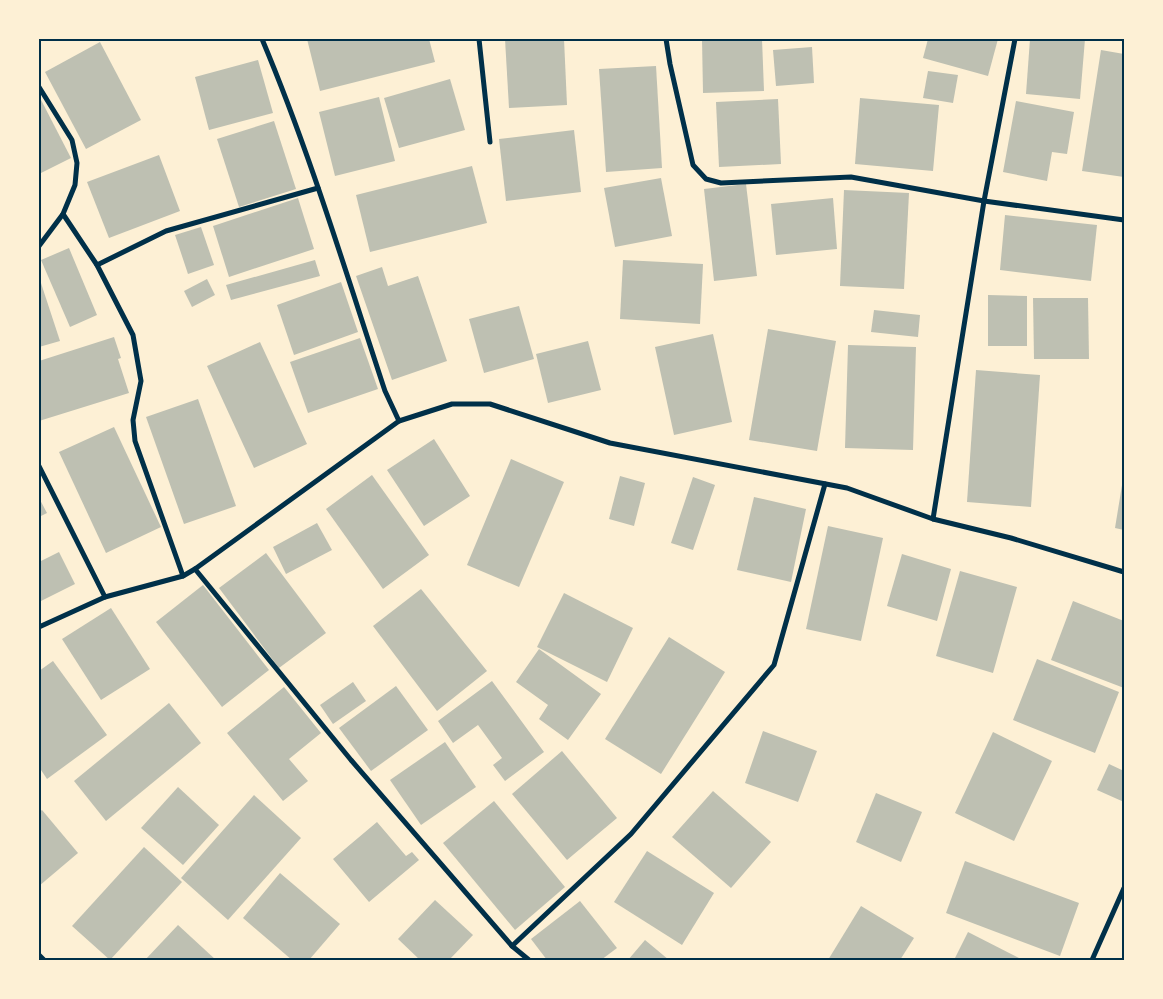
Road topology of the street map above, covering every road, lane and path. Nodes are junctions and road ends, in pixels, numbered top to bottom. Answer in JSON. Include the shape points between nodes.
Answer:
{"nodes":[{"id":1,"x":262,"y":39,"type":"edge"},
{"id":2,"x":479,"y":39,"type":"edge"},
{"id":3,"x":666,"y":39,"type":"edge"},
{"id":4,"x":1015,"y":39,"type":"edge"},
{"id":5,"x":39,"y":87,"type":"edge"},
{"id":6,"x":490,"y":142,"type":"dead end"},
{"id":7,"x":318,"y":188,"type":"junction"},
{"id":8,"x":984,"y":201,"type":"junction"},
{"id":9,"x":63,"y":214,"type":"junction"},
{"id":10,"x":1124,"y":220,"type":"edge"},
{"id":11,"x":39,"y":246,"type":"edge"},
{"id":12,"x":97,"y":266,"type":"junction"},
{"id":13,"x":399,"y":421,"type":"junction"},
{"id":14,"x":39,"y":466,"type":"edge"},
{"id":15,"x":825,"y":484,"type":"junction"},
{"id":16,"x":933,"y":519,"type":"junction"},
{"id":17,"x":195,"y":569,"type":"junction"},
{"id":18,"x":1124,"y":572,"type":"edge"},
{"id":19,"x":183,"y":576,"type":"junction"},
{"id":20,"x":105,"y":598,"type":"junction"},
{"id":21,"x":39,"y":627,"type":"edge"},
{"id":22,"x":1124,"y":888,"type":"edge"},
{"id":23,"x":512,"y":946,"type":"junction"},
{"id":24,"x":39,"y":955,"type":"edge"},
{"id":25,"x":44,"y":960,"type":"edge"},
{"id":26,"x":529,"y":960,"type":"edge"},
{"id":27,"x":1092,"y":960,"type":"edge"}],
"edges":[{"from":1,"to":7,"type":"street"},
{"from":2,"to":6,"type":"street"},
{"from":3,"to":8,"type":"street","via":[[693,165],[706,178],[721,183],[851,177]]},
{"from":4,"to":8,"type":"street"},
{"from":5,"to":9,"type":"street","via":[[72,140],[77,163],[75,185]]},
{"from":7,"to":12,"type":"street","via":[[166,231]]},
{"from":7,"to":13,"type":"street","via":[[385,391]]},
{"from":8,"to":10,"type":"street"},
{"from":8,"to":16,"type":"street"},
{"from":9,"to":11,"type":"street"},
{"from":9,"to":12,"type":"street"},
{"from":12,"to":19,"type":"street","via":[[133,334],[141,381],[133,420],[135,441]]},
{"from":13,"to":15,"type":"street","via":[[452,404],[490,404],[610,443]]},
{"from":13,"to":17,"type":"street"},
{"from":14,"to":20,"type":"street"},
{"from":15,"to":16,"type":"street","via":[[847,488]]},
{"from":15,"to":23,"type":"street","via":[[774,665],[631,834]]},
{"from":16,"to":18,"type":"street","via":[[1011,538]]},
{"from":17,"to":19,"type":"street"},
{"from":17,"to":23,"type":"street","via":[[350,760]]},
{"from":19,"to":20,"type":"street"},
{"from":20,"to":21,"type":"street"},
{"from":22,"to":27,"type":"street"},
{"from":23,"to":26,"type":"street"},
{"from":24,"to":25,"type":"street"}]}
